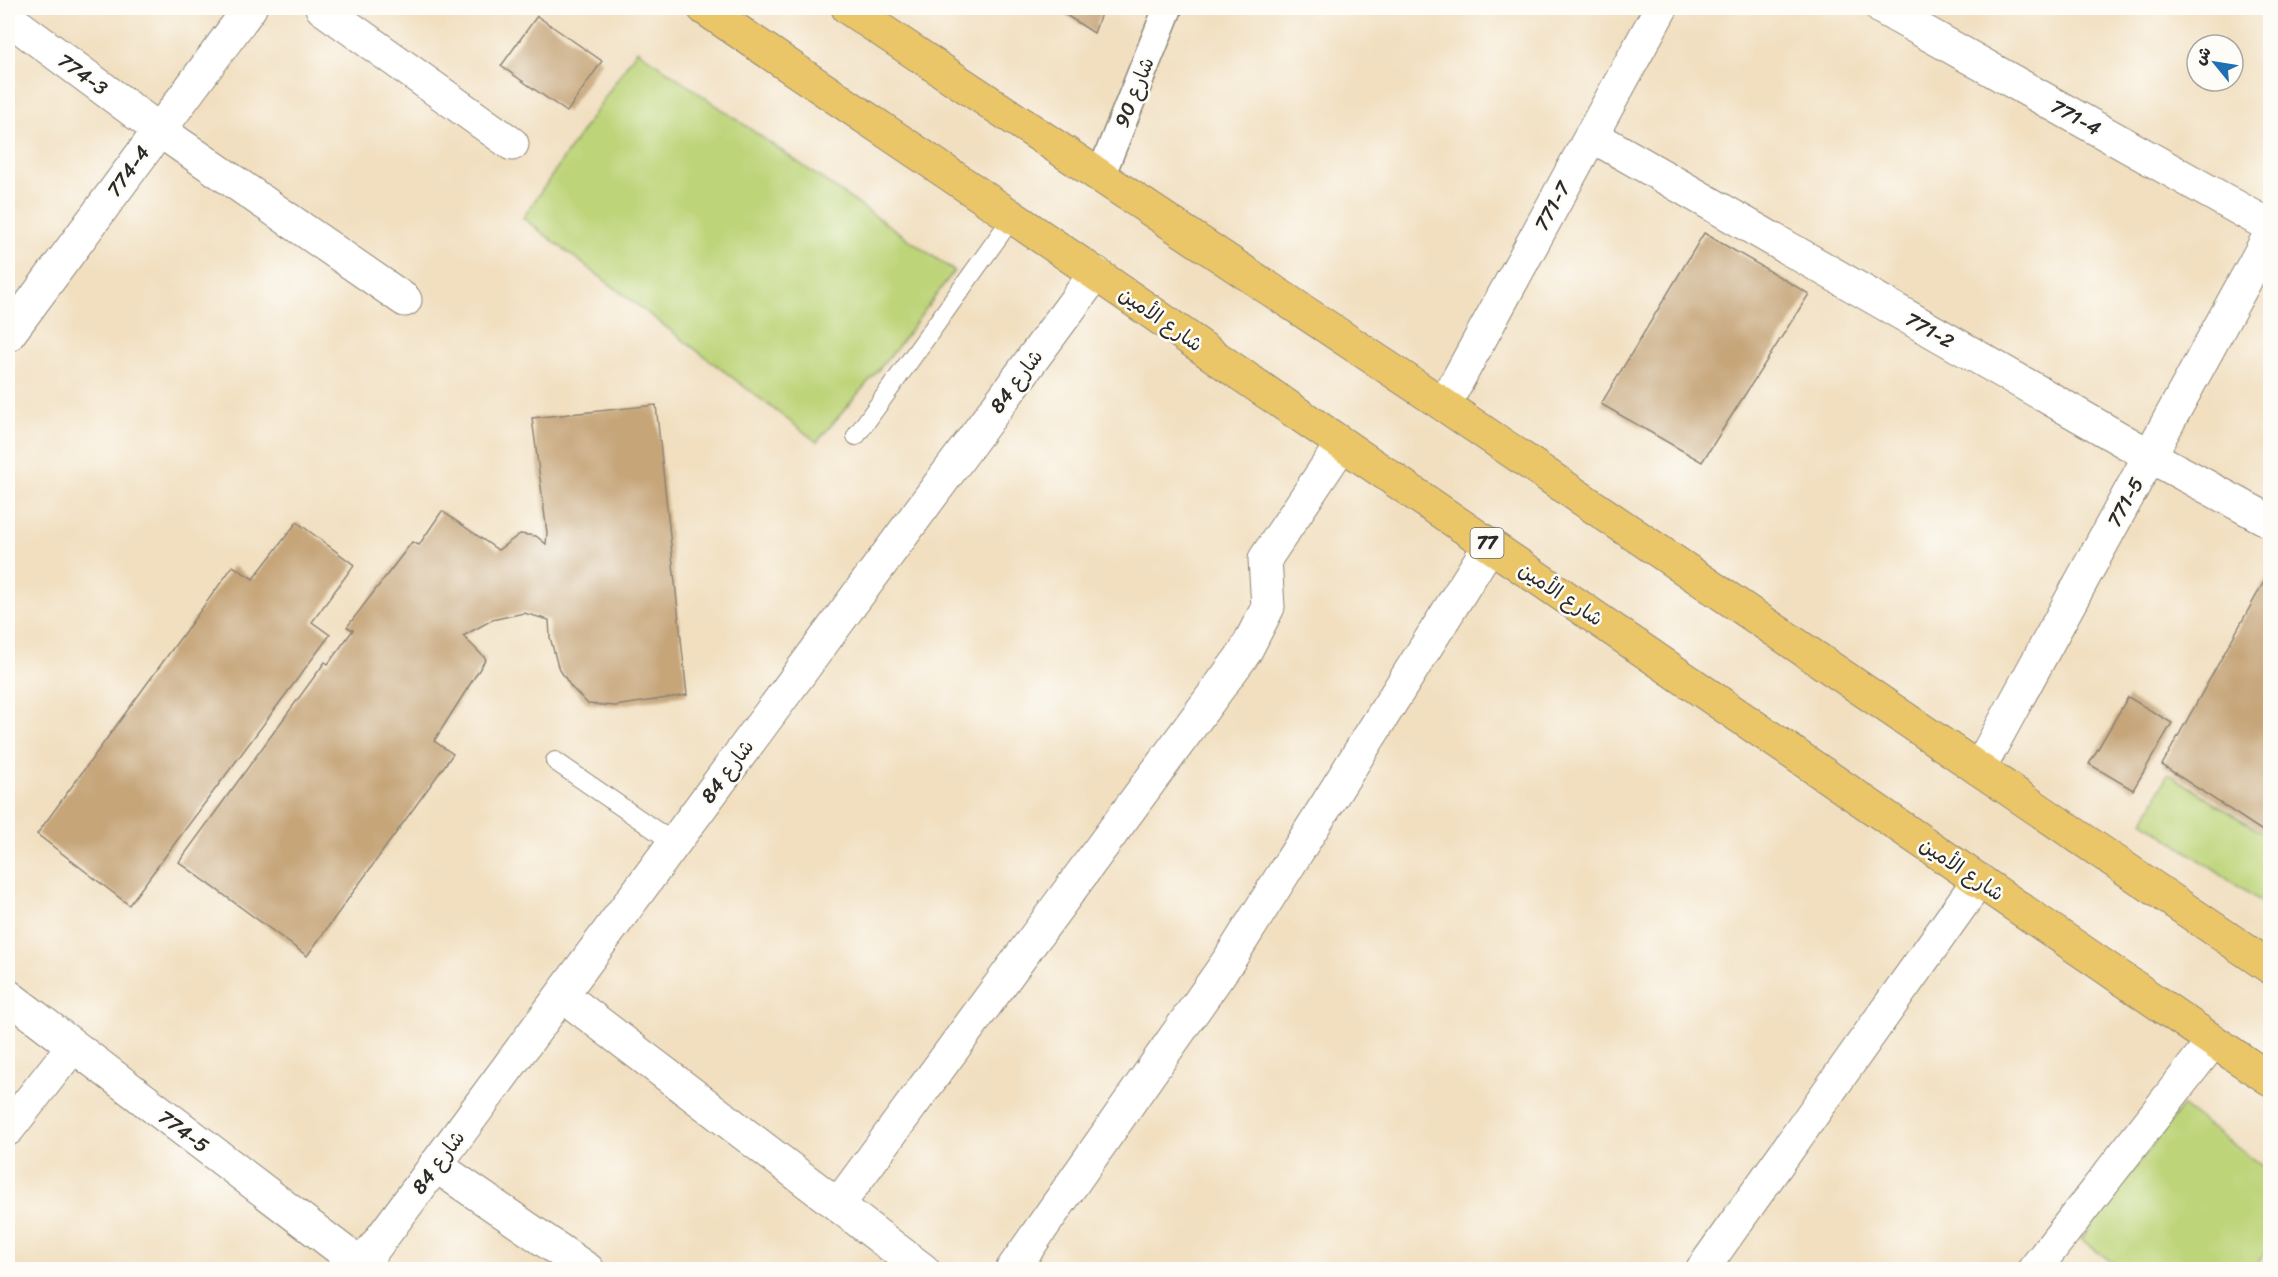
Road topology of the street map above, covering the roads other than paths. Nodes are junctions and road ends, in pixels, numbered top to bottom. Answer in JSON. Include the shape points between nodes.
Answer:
{"nodes":[{"id":1,"x":250,"y":8,"type":"edge"},
{"id":2,"x":322,"y":8,"type":"edge"},
{"id":3,"x":704,"y":8,"type":"edge"},
{"id":4,"x":848,"y":8,"type":"edge"},
{"id":5,"x":1167,"y":8,"type":"edge"},
{"id":6,"x":1661,"y":8,"type":"edge"},
{"id":7,"x":1882,"y":8,"type":"edge"},
{"id":8,"x":10,"y":26,"type":"edge"},
{"id":9,"x":159,"y":130,"type":"junction"},
{"id":10,"x":1591,"y":135,"type":"junction"},
{"id":11,"x":512,"y":144,"type":"dead end"},
{"id":12,"x":1100,"y":177,"type":"junction"},
{"id":13,"x":1012,"y":218,"type":"junction"},
{"id":14,"x":2271,"y":226,"type":"edge"},
{"id":15,"x":2271,"y":235,"type":"edge"},
{"id":16,"x":1096,"y":273,"type":"junction"},
{"id":17,"x":405,"y":300,"type":"dead end"},
{"id":18,"x":8,"y":335,"type":"edge"},
{"id":19,"x":1444,"y":405,"type":"junction"},
{"id":20,"x":856,"y":436,"type":"dead end"},
{"id":21,"x":1342,"y":444,"type":"junction"},
{"id":22,"x":2150,"y":456,"type":"junction"},
{"id":23,"x":2271,"y":521,"type":"edge"},
{"id":24,"x":1490,"y":545,"type":"junction"},
{"id":25,"x":555,"y":761,"type":"dead end"},
{"id":26,"x":1979,"y":769,"type":"junction"},
{"id":27,"x":674,"y":843,"type":"junction"},
{"id":28,"x":1979,"y":880,"type":"junction"},
{"id":29,"x":2271,"y":967,"type":"edge"},
{"id":30,"x":561,"y":995,"type":"junction"},
{"id":31,"x":8,"y":996,"type":"edge"},
{"id":32,"x":2213,"y":1041,"type":"junction"},
{"id":33,"x":73,"y":1046,"type":"junction"},
{"id":34,"x":2271,"y":1079,"type":"edge"},
{"id":35,"x":8,"y":1129,"type":"edge"},
{"id":36,"x":435,"y":1165,"type":"junction"},
{"id":37,"x":838,"y":1205,"type":"junction"},
{"id":38,"x":359,"y":1267,"type":"edge"},
{"id":39,"x":588,"y":1269,"type":"edge"},
{"id":40,"x":923,"y":1269,"type":"edge"},
{"id":41,"x":1012,"y":1269,"type":"edge"},
{"id":42,"x":1702,"y":1269,"type":"edge"},
{"id":43,"x":2034,"y":1269,"type":"edge"}],
"edges":[{"from":1,"to":9,"type":"street","name":"774-4"},
{"from":2,"to":11,"type":"street"},
{"from":3,"to":13,"type":"main road","name":"شارع الأمين","number":"77"},
{"from":4,"to":12,"type":"main road"},
{"from":5,"to":12,"type":"street","name":"شارع 90"},
{"from":6,"to":10,"type":"street","name":"771-7"},
{"from":7,"to":14,"type":"street","name":"771-4"},
{"from":8,"to":9,"type":"street","name":"774-3"},
{"from":9,"to":17,"type":"street","name":"774-3"},
{"from":9,"to":18,"type":"street","name":"774-4"},
{"from":10,"to":19,"type":"street","name":"771-7"},
{"from":10,"to":22,"type":"street","name":"771-2"},
{"from":12,"to":19,"type":"main road"},
{"from":13,"to":16,"type":"main road","name":"شارع الأمين","number":"77"},
{"from":13,"to":20,"type":"lane"},
{"from":15,"to":22,"type":"street","name":"771-5"},
{"from":16,"to":21,"type":"main road","name":"شارع الأمين","number":"77"},
{"from":16,"to":27,"type":"street","name":"شارع 84"},
{"from":19,"to":26,"type":"main road"},
{"from":21,"to":24,"type":"main road","name":"شارع الأمين","number":"77"},
{"from":21,"to":37,"type":"street","via":[[1265,559],[1268,607],[1245,652]]},
{"from":22,"to":23,"type":"street","name":"771-2"},
{"from":22,"to":26,"type":"street","name":"771-5"},
{"from":24,"to":28,"type":"main road","name":"شارع الأمين","number":"77"},
{"from":24,"to":41,"type":"street","via":[[1228,960]]},
{"from":25,"to":27,"type":"lane"},
{"from":26,"to":29,"type":"main road"},
{"from":27,"to":30,"type":"street","name":"شارع 84"},
{"from":28,"to":32,"type":"main road","name":"شارع الأمين","number":"77"},
{"from":28,"to":42,"type":"street"},
{"from":30,"to":36,"type":"street","name":"شارع 84"},
{"from":30,"to":37,"type":"street"},
{"from":31,"to":33,"type":"street","name":"774-5"},
{"from":32,"to":34,"type":"main road","name":"شارع الأمين","number":"77"},
{"from":32,"to":43,"type":"street"},
{"from":33,"to":35,"type":"street"},
{"from":33,"to":38,"type":"street","name":"774-5"},
{"from":36,"to":38,"type":"street","name":"شارع 84"},
{"from":36,"to":39,"type":"street"},
{"from":37,"to":40,"type":"street"}]}
